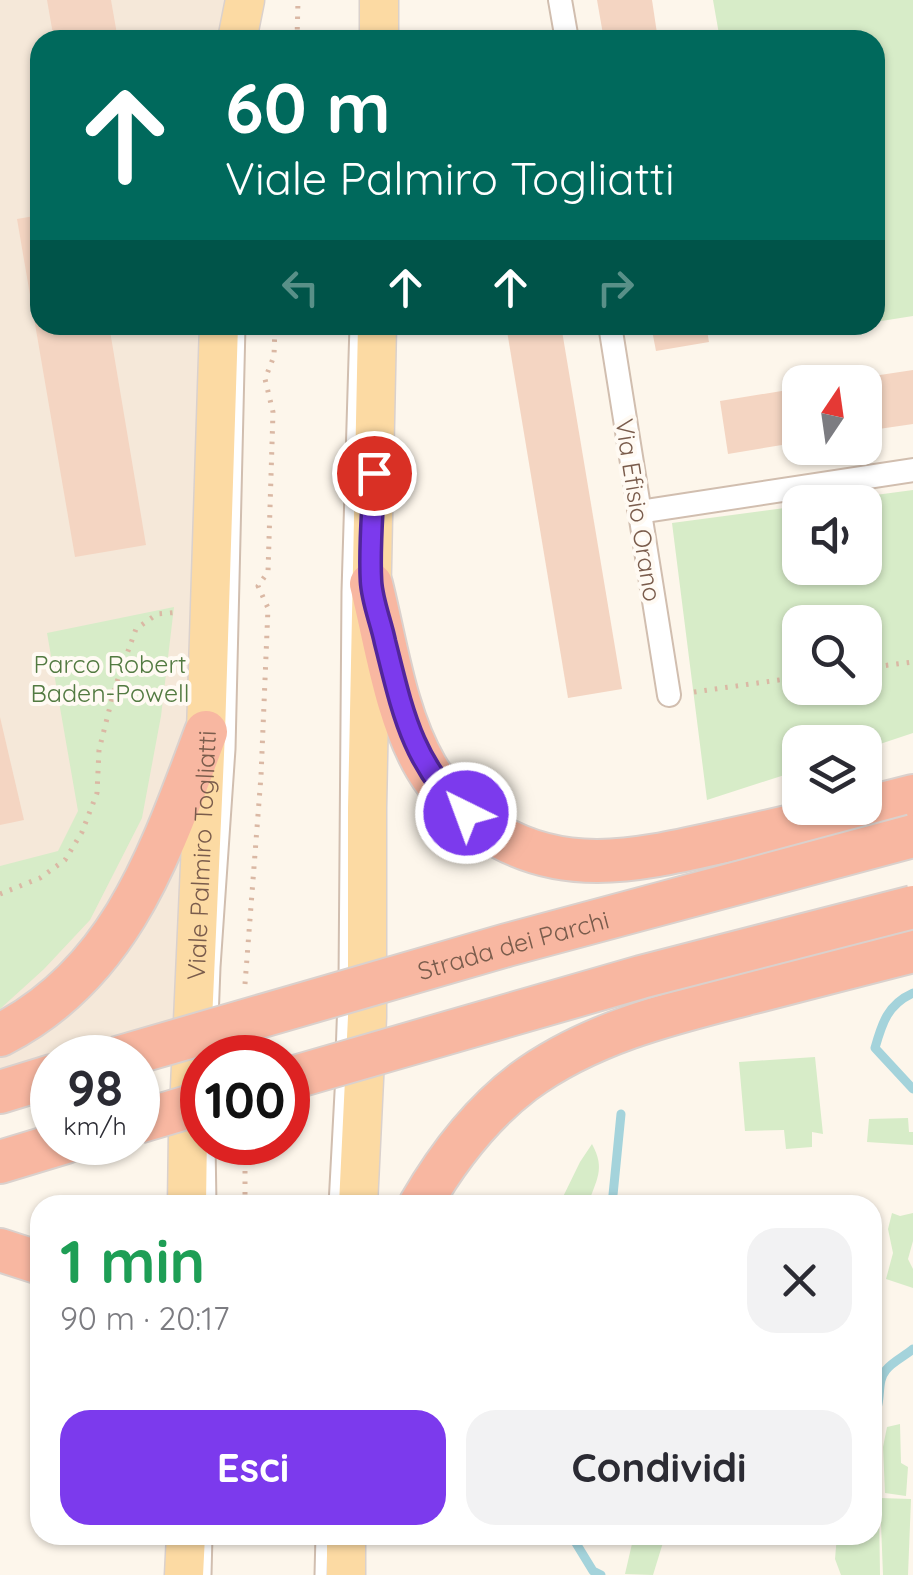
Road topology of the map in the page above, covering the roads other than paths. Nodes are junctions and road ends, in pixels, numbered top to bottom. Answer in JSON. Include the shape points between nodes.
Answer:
{"nodes":[{"id":1,"x":232,"y":0,"type":"edge"},
{"id":2,"x":244,"y":0,"type":"edge"},
{"id":3,"x":560,"y":0,"type":"edge"},
{"id":4,"x":234,"y":30,"type":"edge"},
{"id":5,"x":236,"y":30,"type":"edge"},
{"id":6,"x":564,"y":30,"type":"edge"},
{"id":7,"x":219,"y":335,"type":"edge"},
{"id":8,"x":239,"y":335,"type":"edge"},
{"id":9,"x":356,"y":335,"type":"edge"},
{"id":10,"x":377,"y":335,"type":"edge"},
{"id":11,"x":612,"y":335,"type":"edge"},
{"id":12,"x":913,"y":470,"type":"edge"},
{"id":13,"x":639,"y":512,"type":"junction"},
{"id":14,"x":371,"y":584,"type":"junction"},
{"id":15,"x":669,"y":695,"type":"road end"},
{"id":16,"x":206,"y":732,"type":"junction"},
{"id":17,"x":913,"y":796,"type":"edge"},
{"id":18,"x":913,"y":836,"type":"edge"},
{"id":19,"x":913,"y":907,"type":"edge"},
{"id":20,"x":913,"y":951,"type":"edge"},
{"id":21,"x":0,"y":1035,"type":"edge"},
{"id":22,"x":212,"y":1035,"type":"edge"},
{"id":23,"x":160,"y":1045,"type":"edge"},
{"id":24,"x":310,"y":1072,"type":"edge"},
{"id":25,"x":30,"y":1083,"type":"edge"},
{"id":26,"x":0,"y":1092,"type":"edge"},
{"id":27,"x":30,"y":1153,"type":"edge"},
{"id":28,"x":0,"y":1162,"type":"edge"},
{"id":29,"x":209,"y":1165,"type":"edge"},
{"id":30,"x":188,"y":1195,"type":"edge"},
{"id":31,"x":210,"y":1195,"type":"edge"},
{"id":32,"x":336,"y":1195,"type":"edge"},
{"id":33,"x":359,"y":1195,"type":"edge"},
{"id":34,"x":427,"y":1195,"type":"edge"},
{"id":35,"x":0,"y":1250,"type":"edge"},
{"id":36,"x":30,"y":1259,"type":"edge"},
{"id":37,"x":186,"y":1545,"type":"edge"},
{"id":38,"x":206,"y":1545,"type":"edge"},
{"id":39,"x":184,"y":1575,"type":"edge"},
{"id":40,"x":204,"y":1575,"type":"edge"}],
"edges":[{"from":1,"to":4,"type":"main road"},
{"from":2,"to":5,"type":"main road"},
{"from":3,"to":6,"type":"street"},
{"from":7,"to":16,"type":"main road","name":"Viale Palmiro Togliatti"},
{"from":8,"to":22,"type":"lane","name":"Viale Palmiro Togliatti","via":[[229,749]]},
{"from":9,"to":32,"type":"lane"},
{"from":10,"to":14,"type":"main road"},
{"from":11,"to":13,"type":"street","name":"Via Efisio Orano"},
{"from":12,"to":13,"type":"street"},
{"from":13,"to":15,"type":"street","name":"Via Efisio Orano"},
{"from":14,"to":17,"type":"highway","via":[[404,716],[426,768],[466,813],[528,851],[580,862],[630,859]]},
{"from":14,"to":33,"type":"main road","via":[[368,1016]]},
{"from":16,"to":21,"type":"highway","via":[[158,856],[116,933],[66,988]]},
{"from":16,"to":30,"type":"main road","name":"Viale Palmiro Togliatti"},
{"from":18,"to":23,"type":"highway","name":"Strada dei Parchi","bridge":true},
{"from":19,"to":24,"type":"highway","bridge":true},
{"from":20,"to":34,"type":"highway","via":[[678,1012],[583,1047],[500,1103]]},
{"from":25,"to":26,"type":"highway"},
{"from":27,"to":28,"type":"highway"},
{"from":29,"to":31,"type":"lane"},
{"from":35,"to":36,"type":"highway"},
{"from":37,"to":39,"type":"main road"},
{"from":38,"to":40,"type":"lane"}]}
